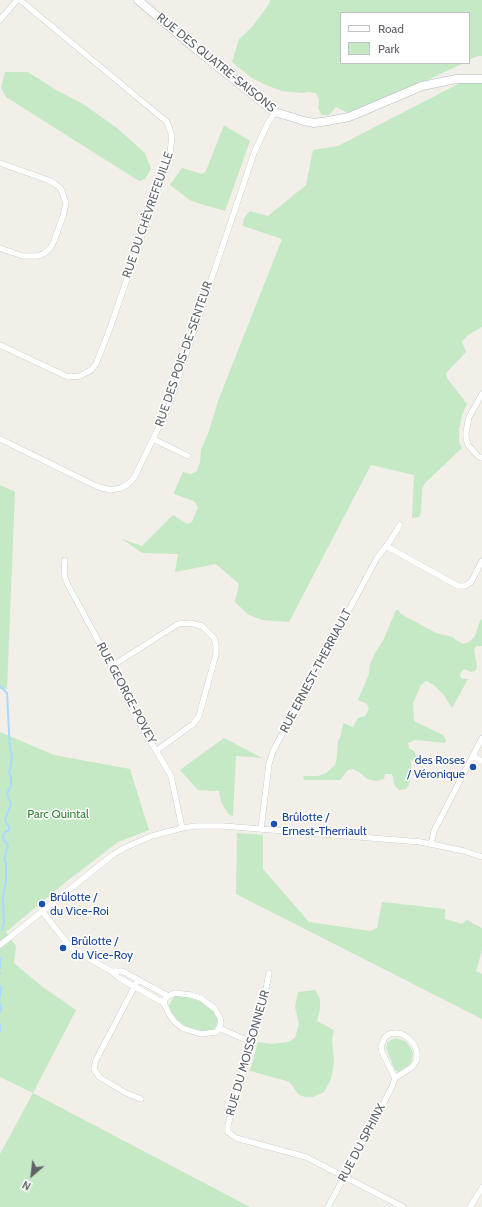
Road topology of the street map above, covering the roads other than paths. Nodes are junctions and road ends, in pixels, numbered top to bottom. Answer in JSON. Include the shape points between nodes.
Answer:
{"nodes":[{"id":1,"x":18,"y":0,"type":"edge"},
{"id":2,"x":138,"y":0,"type":"edge"},
{"id":3,"x":0,"y":20,"type":"edge"},
{"id":4,"x":482,"y":79,"type":"edge"},
{"id":5,"x":275,"y":112,"type":"junction"},
{"id":6,"x":0,"y":163,"type":"edge"},
{"id":7,"x":0,"y":248,"type":"edge"},
{"id":8,"x":0,"y":345,"type":"edge"},
{"id":9,"x":482,"y":394,"type":"edge"},
{"id":10,"x":0,"y":439,"type":"edge"},
{"id":11,"x":154,"y":439,"type":"junction"},
{"id":12,"x":188,"y":456,"type":"dead end"},
{"id":13,"x":482,"y":458,"type":"edge"},
{"id":14,"x":400,"y":525,"type":"dead end"},
{"id":15,"x":386,"y":546,"type":"junction"},
{"id":16,"x":65,"y":560,"type":"dead end"},
{"id":17,"x":482,"y":561,"type":"edge"},
{"id":18,"x":112,"y":666,"type":"junction"},
{"id":19,"x":482,"y":738,"type":"edge"},
{"id":20,"x":156,"y":751,"type":"junction"},
{"id":21,"x":473,"y":756,"type":"junction"},
{"id":22,"x":482,"y":761,"type":"edge"},
{"id":23,"x":182,"y":828,"type":"junction"},
{"id":24,"x":261,"y":828,"type":"junction"},
{"id":25,"x":431,"y":844,"type":"junction"},
{"id":26,"x":482,"y":857,"type":"edge"},
{"id":27,"x":42,"y":911,"type":"junction"},
{"id":28,"x":0,"y":945,"type":"edge"},
{"id":29,"x":111,"y":971,"type":"junction"},
{"id":30,"x":268,"y":973,"type":"dead end"},
{"id":31,"x":138,"y":980,"type":"junction"},
{"id":32,"x":134,"y":986,"type":"junction"},
{"id":33,"x":168,"y":996,"type":"junction"},
{"id":34,"x":164,"y":1003,"type":"junction"},
{"id":35,"x":219,"y":1028,"type":"junction"},
{"id":36,"x":251,"y":1042,"type":"junction"},
{"id":37,"x":395,"y":1078,"type":"junction"},
{"id":38,"x":141,"y":1099,"type":"dead end"},
{"id":39,"x":344,"y":1176,"type":"junction"},
{"id":40,"x":482,"y":1188,"type":"edge"},
{"id":41,"x":328,"y":1207,"type":"edge"},
{"id":42,"x":404,"y":1207,"type":"edge"},
{"id":43,"x":470,"y":1207,"type":"edge"}],
"edges":[{"from":1,"to":3,"type":"street"},
{"from":1,"to":8,"type":"street","name":"RUE DU CHÈVREFEUILLE","via":[[167,122],[172,136],[170,154],[109,331],[92,370],[80,376],[68,377]]},
{"from":2,"to":5,"type":"street","name":"RUE DES QUATRE-SAISONS"},
{"from":4,"to":5,"type":"street","name":"RUE DES QUATRE-SAISONS","via":[[456,78],[422,86],[349,116],[328,121],[314,123]]},
{"from":5,"to":11,"type":"street","name":"RUE DES POIS-DE-SENTEUR","via":[[254,152],[168,408]]},
{"from":6,"to":7,"type":"street","via":[[48,180],[61,190],[66,203],[64,216],[54,240],[44,253],[38,256],[23,256]]},
{"from":9,"to":13,"type":"street","via":[[469,417],[466,432],[468,445]]},
{"from":10,"to":11,"type":"street","name":"RUE DES POIS-DE-SENTEUR","via":[[96,486],[110,490],[121,488],[134,478]]},
{"from":11,"to":12,"type":"street"},
{"from":14,"to":15,"type":"street","name":"RUE ERNEST-THERRIAULT"},
{"from":15,"to":17,"type":"street","via":[[458,586],[466,586],[471,582]]},
{"from":15,"to":24,"type":"street","name":"RUE ERNEST-THERRIAULT","via":[[377,558],[273,751]]},
{"from":16,"to":18,"type":"street","name":"RUE GEORGE-POVEY","via":[[64,575],[68,585]]},
{"from":18,"to":20,"type":"street","name":"RUE GEORGE-POVEY","via":[[125,696]]},
{"from":18,"to":20,"type":"street","via":[[178,624],[202,626],[214,638],[216,654],[199,716],[193,724]]},
{"from":19,"to":21,"type":"street"},
{"from":20,"to":23,"type":"street","name":"RUE GEORGE-POVEY","via":[[173,781]]},
{"from":21,"to":22,"type":"street"},
{"from":21,"to":25,"type":"street","via":[[434,831]]},
{"from":23,"to":24,"type":"street","via":[[210,825]]},
{"from":23,"to":27,"type":"street","via":[[152,836],[124,848]]},
{"from":24,"to":25,"type":"street"},
{"from":25,"to":26,"type":"street"},
{"from":27,"to":28,"type":"street"},
{"from":27,"to":29,"type":"street","via":[[71,948]]},
{"from":29,"to":31,"type":"street","via":[[122,971]]},
{"from":29,"to":32,"type":"street"},
{"from":30,"to":36,"type":"street","name":"RUE DU MOISSONNEUR"},
{"from":31,"to":32,"type":"street"},
{"from":31,"to":33,"type":"street"},
{"from":32,"to":34,"type":"street"},
{"from":32,"to":38,"type":"street","via":[[96,1060],[94,1069],[99,1077]]},
{"from":33,"to":34,"type":"street"},
{"from":33,"to":35,"type":"street","via":[[184,993],[201,998],[215,1008],[221,1023]]},
{"from":34,"to":35,"type":"street","via":[[174,1021],[188,1030],[201,1034],[216,1032]]},
{"from":35,"to":36,"type":"street"},
{"from":36,"to":39,"type":"street","name":"RUE DU MOISSONNEUR","via":[[228,1132],[236,1138],[298,1154]]},
{"from":37,"to":37,"type":"street","via":[[412,1067],[417,1060],[414,1044],[397,1033],[385,1037],[381,1046]]},
{"from":37,"to":39,"type":"street","name":"RUE DU SPHINX"},
{"from":39,"to":41,"type":"street","name":"RUE DU SPHINX"},
{"from":39,"to":42,"type":"street"},
{"from":40,"to":43,"type":"street"}]}
